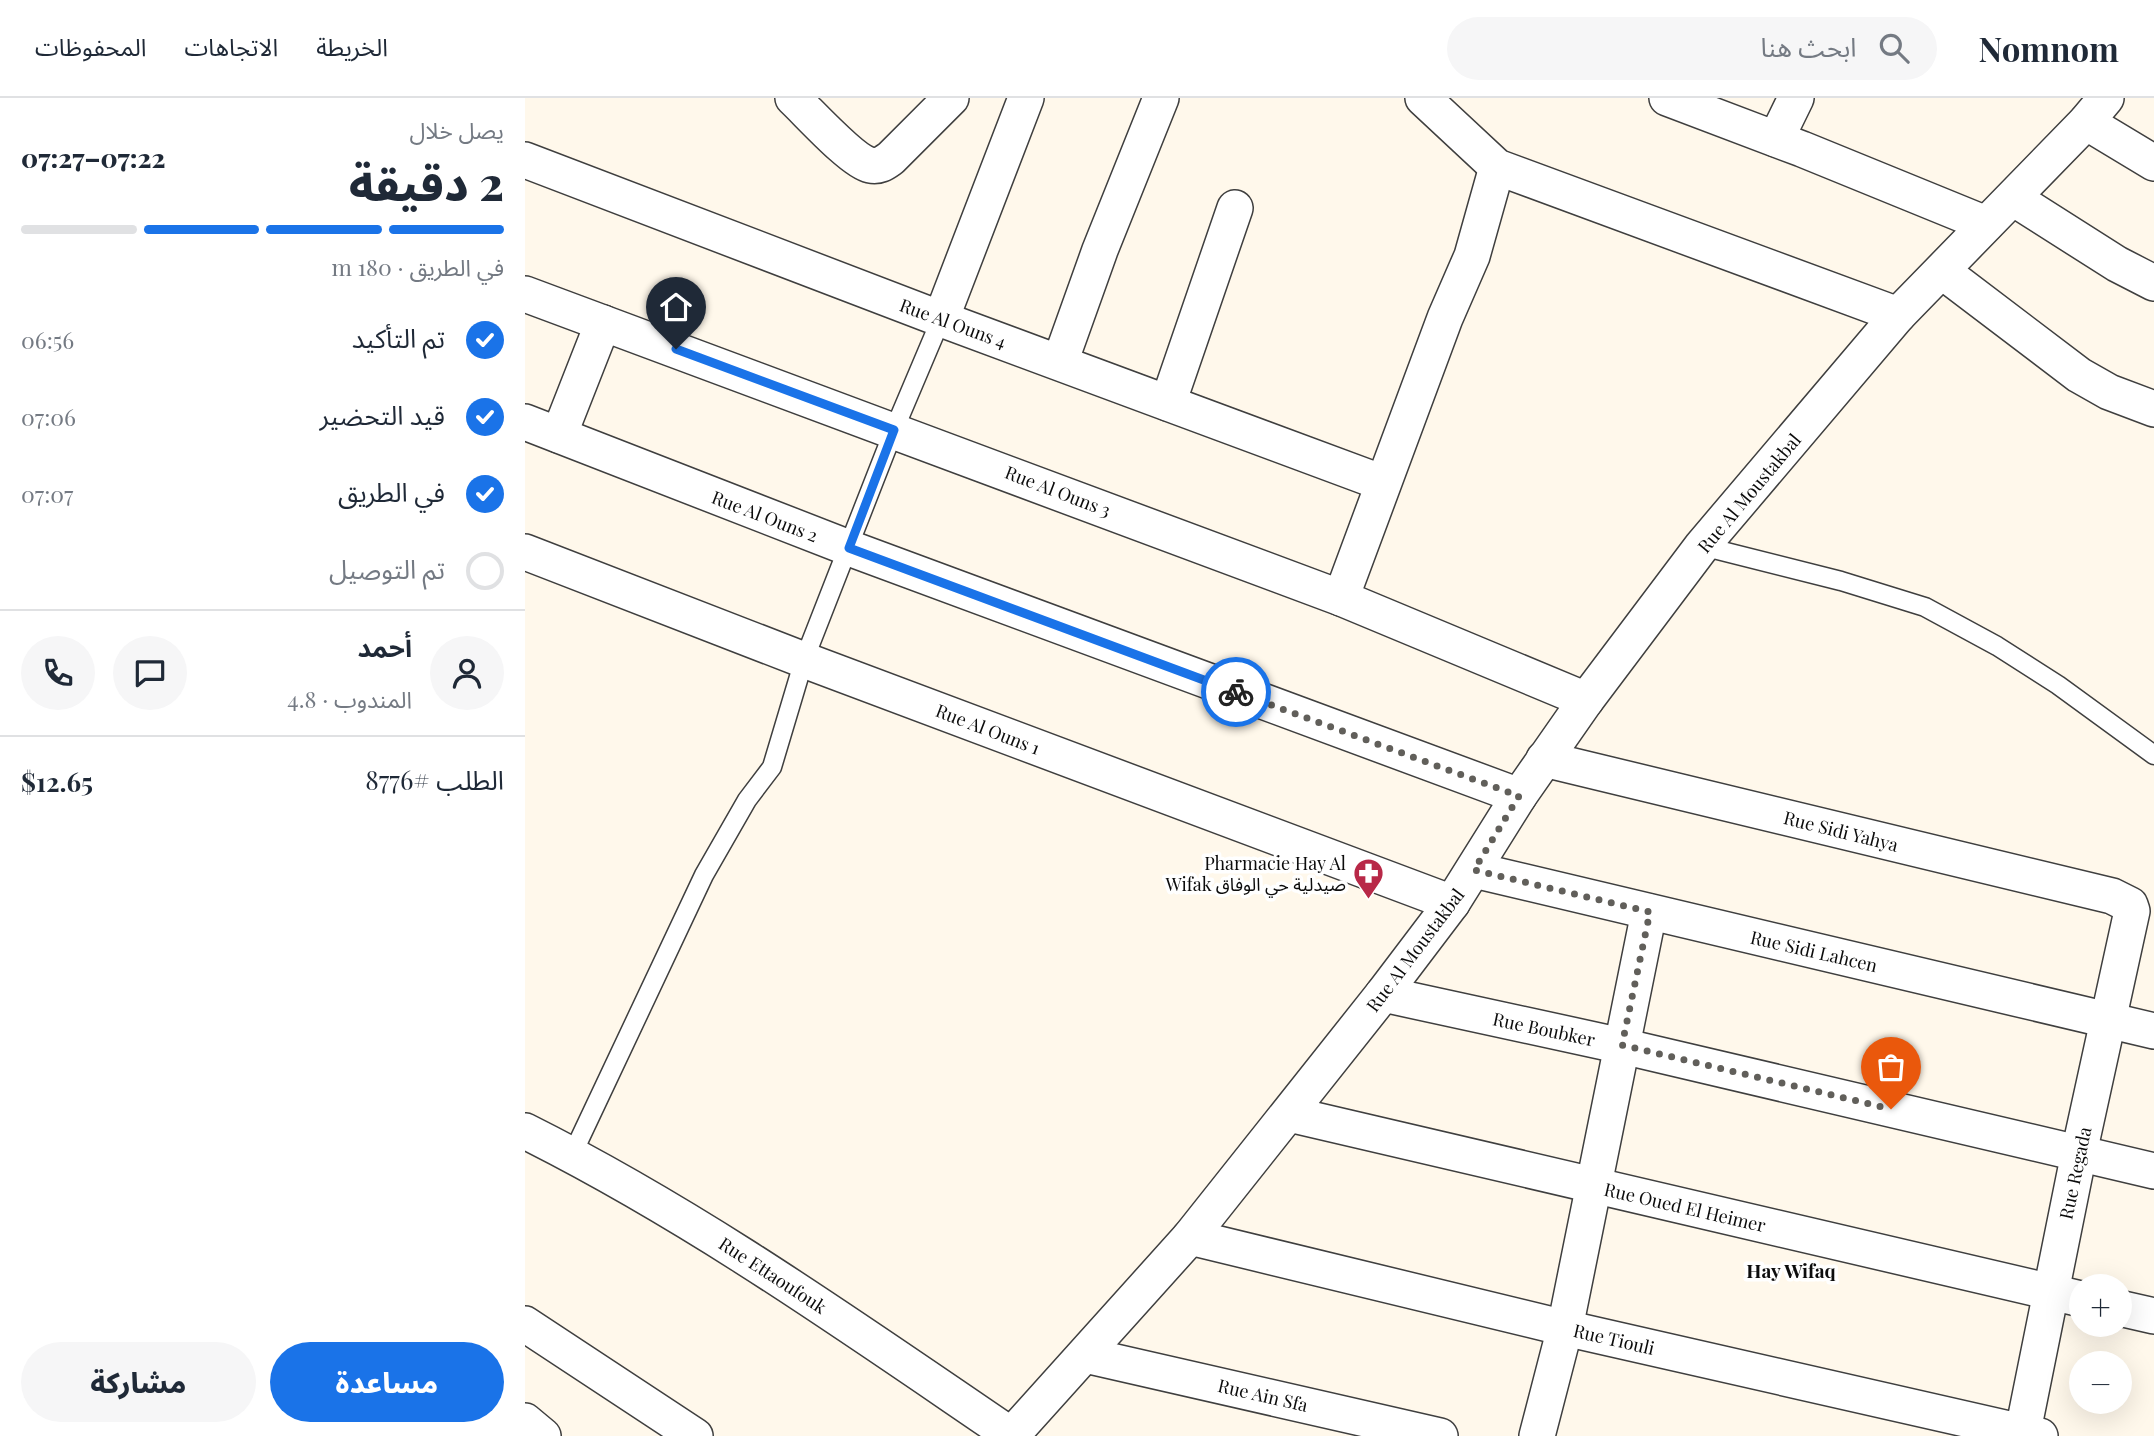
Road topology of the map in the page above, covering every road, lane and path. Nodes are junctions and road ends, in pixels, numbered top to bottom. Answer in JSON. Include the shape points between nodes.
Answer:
{"nodes":[{"id":1,"x":793,"y":98,"type":"edge"},
{"id":2,"x":951,"y":98,"type":"edge"},
{"id":3,"x":1026,"y":98,"type":"edge"},
{"id":4,"x":1161,"y":98,"type":"edge"},
{"id":5,"x":1423,"y":98,"type":"edge"},
{"id":6,"x":1667,"y":98,"type":"edge"},
{"id":7,"x":1796,"y":98,"type":"edge"},
{"id":8,"x":2096,"y":110,"type":"edge"},
{"id":9,"x":1776,"y":139,"type":"junction"},
{"id":10,"x":525,"y":160,"type":"edge"},
{"id":11,"x":2154,"y":163,"type":"edge"},
{"id":12,"x":1497,"y":167,"type":"junction"},
{"id":13,"x":2013,"y":198,"type":"junction"},
{"id":14,"x":1234,"y":208,"type":"dead end"},
{"id":15,"x":1986,"y":224,"type":"junction"},
{"id":16,"x":1942,"y":271,"type":"junction"},
{"id":17,"x":2154,"y":283,"type":"edge"},
{"id":18,"x":525,"y":294,"type":"edge"},
{"id":19,"x":1898,"y":315,"type":"junction"},
{"id":20,"x":941,"y":319,"type":"junction"},
{"id":21,"x":604,"y":323,"type":"junction"},
{"id":22,"x":1060,"y":362,"type":"junction"},
{"id":23,"x":1168,"y":403,"type":"junction"},
{"id":24,"x":2154,"y":409,"type":"edge"},
{"id":25,"x":525,"y":422,"type":"edge"},
{"id":26,"x":894,"y":430,"type":"junction"},
{"id":27,"x":559,"y":435,"type":"junction"},
{"id":28,"x":1383,"y":483,"type":"junction"},
{"id":29,"x":1702,"y":546,"type":"junction"},
{"id":30,"x":849,"y":548,"type":"junction"},
{"id":31,"x":525,"y":552,"type":"edge"},
{"id":32,"x":1341,"y":598,"type":"junction"},
{"id":33,"x":804,"y":660,"type":"junction"},
{"id":34,"x":1586,"y":699,"type":"junction"},
{"id":35,"x":2154,"y":755,"type":"edge"},
{"id":36,"x":1544,"y":759,"type":"junction"},
{"id":37,"x":1519,"y":796,"type":"junction"},
{"id":38,"x":1474,"y":870,"type":"junction"},
{"id":39,"x":1452,"y":903,"type":"junction"},
{"id":40,"x":2132,"y":911,"type":"joint"},
{"id":41,"x":1650,"y":912,"type":"junction"},
{"id":42,"x":1383,"y":994,"type":"junction"},
{"id":43,"x":2109,"y":1021,"type":"junction"},
{"id":44,"x":2154,"y":1031,"type":"edge"},
{"id":45,"x":1622,"y":1045,"type":"junction"},
{"id":46,"x":1289,"y":1114,"type":"junction"},
{"id":47,"x":525,"y":1131,"type":"edge"},
{"id":48,"x":2079,"y":1153,"type":"junction"},
{"id":49,"x":572,"y":1155,"type":"junction"},
{"id":50,"x":2154,"y":1171,"type":"edge"},
{"id":51,"x":1595,"y":1186,"type":"junction"},
{"id":52,"x":1190,"y":1237,"type":"junction"},
{"id":53,"x":2066,"y":1295,"type":"edge"},
{"id":54,"x":2132,"y":1311,"type":"edge"},
{"id":55,"x":2154,"y":1316,"type":"edge"},
{"id":56,"x":525,"y":1324,"type":"edge"},
{"id":57,"x":1565,"y":1328,"type":"junction"},
{"id":58,"x":1085,"y":1355,"type":"junction"},
{"id":59,"x":525,"y":1421,"type":"edge"},
{"id":60,"x":2029,"y":1435,"type":"edge"},
{"id":61,"x":543,"y":1436,"type":"edge"},
{"id":62,"x":695,"y":1436,"type":"edge"},
{"id":63,"x":1011,"y":1436,"type":"edge"},
{"id":64,"x":1440,"y":1436,"type":"edge"},
{"id":65,"x":1537,"y":1436,"type":"edge"}],
"edges":[{"from":1,"to":2,"type":"street","via":[[857,159],[881,165]]},
{"from":3,"to":20,"type":"street"},
{"from":4,"to":22,"type":"street"},
{"from":5,"to":12,"type":"street"},
{"from":6,"to":9,"type":"street"},
{"from":7,"to":9,"type":"street"},
{"from":8,"to":11,"type":"street"},
{"from":8,"to":13,"type":"street","name":"Rue Al Moustakbal"},
{"from":9,"to":15,"type":"street"},
{"from":10,"to":20,"type":"street","name":"Rue Al Ouns 4"},
{"from":12,"to":19,"type":"street"},
{"from":12,"to":28,"type":"street","via":[[1472,256]]},
{"from":13,"to":15,"type":"street","name":"Rue Al Moustakbal"},
{"from":13,"to":17,"type":"street"},
{"from":14,"to":23,"type":"street"},
{"from":15,"to":16,"type":"street","name":"Rue Al Moustakbal"},
{"from":16,"to":19,"type":"street","name":"Rue Al Moustakbal"},
{"from":16,"to":24,"type":"street","via":[[2079,375]]},
{"from":18,"to":21,"type":"street","name":"Rue Al Ouns 3"},
{"from":19,"to":29,"type":"street","name":"Rue Al Moustakbal"},
{"from":20,"to":22,"type":"street","name":"Rue Al Ouns 4"},
{"from":20,"to":26,"type":"lane"},
{"from":21,"to":26,"type":"street","name":"Rue Al Ouns 3"},
{"from":21,"to":27,"type":"street"},
{"from":22,"to":23,"type":"street","name":"Rue Al Ouns 4"},
{"from":23,"to":28,"type":"street","name":"Rue Al Ouns 4"},
{"from":25,"to":27,"type":"street","name":"Rue Al Ouns 2"},
{"from":26,"to":30,"type":"lane"},
{"from":26,"to":32,"type":"street","name":"Rue Al Ouns 3"},
{"from":27,"to":30,"type":"street","name":"Rue Al Ouns 2"},
{"from":28,"to":32,"type":"street"},
{"from":29,"to":34,"type":"street","name":"Rue Al Moustakbal"},
{"from":29,"to":35,"type":"lane","via":[[1925,607],[2058,684]]},
{"from":30,"to":33,"type":"lane"},
{"from":30,"to":37,"type":"street","name":"Rue Al Ouns 2"},
{"from":31,"to":33,"type":"street","name":"Rue Al Ouns 1"},
{"from":32,"to":34,"type":"street","name":"Rue Al Ouns 3"},
{"from":33,"to":39,"type":"street","name":"Rue Al Ouns 1"},
{"from":33,"to":49,"type":"lane","via":[[772,767],[747,800],[704,875]]},
{"from":34,"to":36,"type":"street","name":"Rue Al Moustakbal"},
{"from":36,"to":37,"type":"street","name":"Rue Al Moustakbal"},
{"from":36,"to":40,"type":"street","name":"Rue Sidi Yahya","via":[[2112,896],[2127,902]]},
{"from":37,"to":38,"type":"street","name":"Rue Al Moustakbal"},
{"from":38,"to":39,"type":"street","name":"Rue Al Moustakbal"},
{"from":38,"to":41,"type":"street","name":"Rue Sidi Lahcen"},
{"from":39,"to":42,"type":"street","name":"Rue Al Moustakbal"},
{"from":40,"to":43,"type":"street","name":"Rue Regada"},
{"from":41,"to":43,"type":"street","name":"Rue Sidi Lahcen"},
{"from":41,"to":45,"type":"street"},
{"from":42,"to":45,"type":"street","name":"Rue Boubker"},
{"from":42,"to":46,"type":"street","name":"Rue Al Moustakbal"},
{"from":43,"to":44,"type":"street","name":"Rue Sidi Lahcen"},
{"from":43,"to":48,"type":"street","name":"Rue Regada"},
{"from":45,"to":48,"type":"street","name":"Rue Boubker"},
{"from":45,"to":51,"type":"street"},
{"from":46,"to":51,"type":"street","name":"Rue Oued El Heimer"},
{"from":46,"to":52,"type":"street","name":"Rue Al Moustakbal"},
{"from":47,"to":49,"type":"street","name":"Rue Ettaoufouk"},
{"from":48,"to":50,"type":"street","name":"Rue Boubker"},
{"from":48,"to":53,"type":"street","name":"Rue Regada"},
{"from":49,"to":63,"type":"street","name":"Rue Ettaoufouk","via":[[710,1234]]},
{"from":51,"to":53,"type":"street","name":"Rue Oued El Heimer"},
{"from":51,"to":57,"type":"street"},
{"from":52,"to":57,"type":"street","name":"Rue Tiouli"},
{"from":52,"to":58,"type":"street","name":"Rue Al Moustakbal"},
{"from":53,"to":60,"type":"street","name":"Rue Regada"},
{"from":54,"to":55,"type":"street"},
{"from":56,"to":62,"type":"street"},
{"from":57,"to":60,"type":"street","name":"Rue Tiouli"},
{"from":57,"to":65,"type":"street"},
{"from":58,"to":63,"type":"street","name":"Rue Al Moustakbal"},
{"from":58,"to":64,"type":"street","name":"Rue Ain Sfa"},
{"from":59,"to":61,"type":"street"}]}
